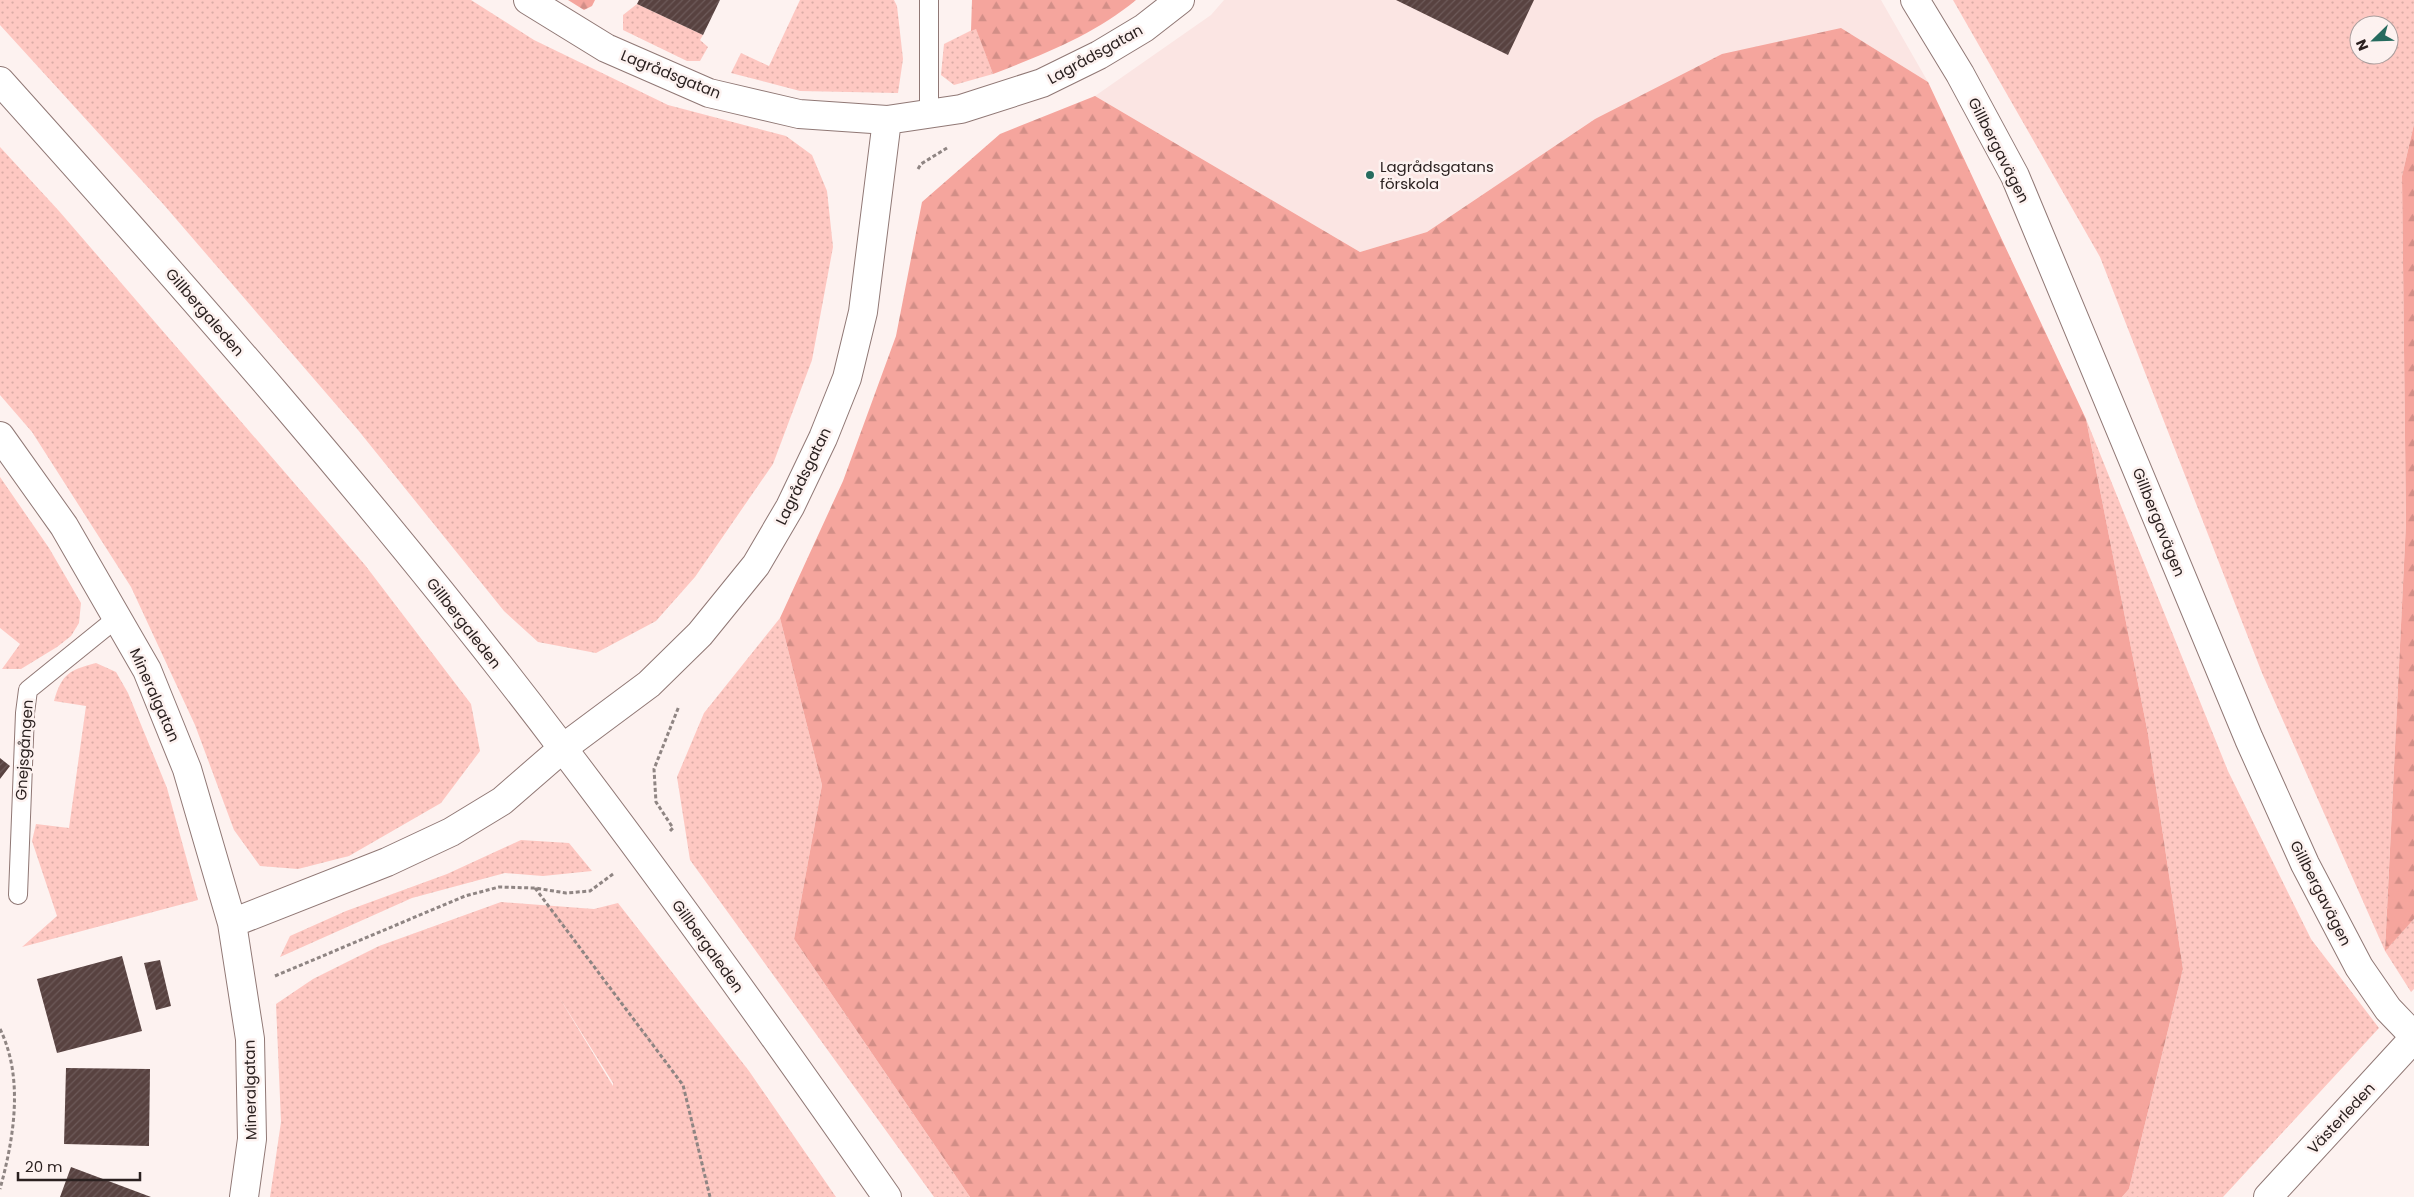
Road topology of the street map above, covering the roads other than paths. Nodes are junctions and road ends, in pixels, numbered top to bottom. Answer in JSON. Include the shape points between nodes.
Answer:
{"nodes":[{"id":1,"x":528,"y":0,"type":"edge"},
{"id":2,"x":929,"y":0,"type":"edge"},
{"id":3,"x":1180,"y":0,"type":"edge"},
{"id":4,"x":1916,"y":0,"type":"edge"},
{"id":5,"x":0,"y":81,"type":"edge"},
{"id":6,"x":929,"y":113,"type":"junction"},
{"id":7,"x":887,"y":120,"type":"junction"},
{"id":8,"x":0,"y":436,"type":"edge"},
{"id":9,"x":117,"y":618,"type":"junction"},
{"id":10,"x":563,"y":748,"type":"junction"},
{"id":11,"x":18,"y":895,"type":"dead end"},
{"id":12,"x":232,"y":923,"type":"junction"},
{"id":13,"x":2414,"y":1037,"type":"edge"},
{"id":14,"x":244,"y":1197,"type":"edge"},
{"id":15,"x":887,"y":1197,"type":"edge"},
{"id":16,"x":2268,"y":1197,"type":"edge"}],
"edges":[{"from":1,"to":7,"type":"street","name":"Lagrådsgatan","via":[[606,48],[709,93],[799,114]]},
{"from":2,"to":6,"type":"lane"},
{"from":3,"to":6,"type":"street","name":"Lagrådsgatan","via":[[1144,28],[1042,83],[961,108]]},
{"from":4,"to":13,"type":"street","name":"Gillbergavägen","via":[[2015,176],[2249,739],[2305,864],[2359,967],[2388,1009]]},
{"from":5,"to":10,"type":"street","name":"Gillbergaleden","via":[[271,387]]},
{"from":6,"to":7,"type":"street","name":"Lagrådsgatan"},
{"from":7,"to":10,"type":"street","name":"Lagrådsgatan","via":[[863,312],[848,378],[790,507],[756,565],[700,634],[649,684]]},
{"from":8,"to":9,"type":"street","name":"Mineralgatan","via":[[64,526]]},
{"from":9,"to":11,"type":"lane","name":"Gnejsgången","via":[[28,690]]},
{"from":9,"to":12,"type":"street","name":"Mineralgatan","via":[[147,670],[187,769]]},
{"from":10,"to":12,"type":"street","via":[[502,801],[451,832],[387,862]]},
{"from":10,"to":15,"type":"street","name":"Gillbergaleden","via":[[780,1044]]},
{"from":12,"to":14,"type":"street","name":"Mineralgatan","via":[[250,1038],[252,1139]]},
{"from":13,"to":16,"type":"street","name":"Västerleden"}]}
